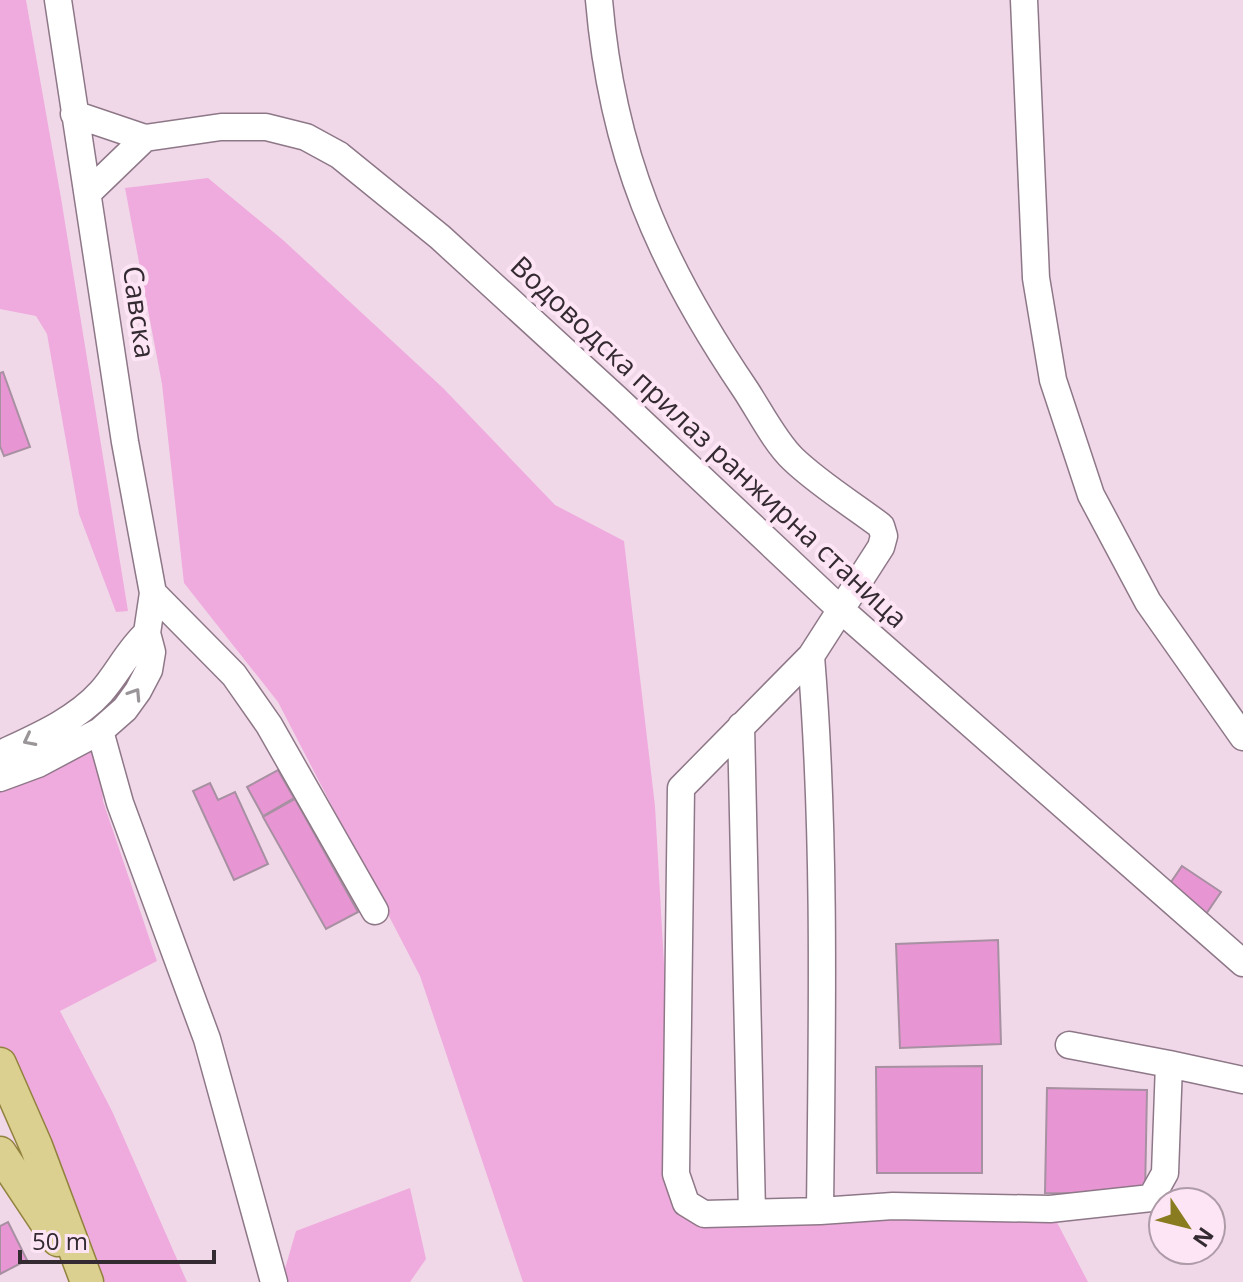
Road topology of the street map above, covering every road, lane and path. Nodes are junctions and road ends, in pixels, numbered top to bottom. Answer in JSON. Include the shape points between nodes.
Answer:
{"nodes":[{"id":1,"x":58,"y":0,"type":"edge"},
{"id":2,"x":599,"y":0,"type":"edge"},
{"id":3,"x":1024,"y":0,"type":"edge"},
{"id":4,"x":74,"y":114,"type":"junction"},
{"id":5,"x":145,"y":138,"type":"junction"},
{"id":6,"x":89,"y":192,"type":"junction"},
{"id":7,"x":153,"y":593,"type":"junction"},
{"id":8,"x":840,"y":609,"type":"junction"},
{"id":9,"x":147,"y":633,"type":"junction"},
{"id":10,"x":811,"y":656,"type":"junction"},
{"id":11,"x":741,"y":726,"type":"junction"},
{"id":12,"x":100,"y":731,"type":"junction"},
{"id":13,"x":1243,"y":737,"type":"edge"},
{"id":14,"x":0,"y":754,"type":"edge"},
{"id":15,"x":0,"y":778,"type":"edge"},
{"id":16,"x":375,"y":911,"type":"dead end"},
{"id":17,"x":1243,"y":963,"type":"edge"},
{"id":18,"x":1069,"y":1045,"type":"dead end"},
{"id":19,"x":0,"y":1064,"type":"edge"},
{"id":20,"x":1169,"y":1064,"type":"junction"},
{"id":21,"x":1243,"y":1080,"type":"edge"},
{"id":22,"x":0,"y":1153,"type":"edge"},
{"id":23,"x":820,"y":1211,"type":"junction"},
{"id":24,"x":752,"y":1212,"type":"junction"},
{"id":25,"x":86,"y":1282,"type":"edge"},
{"id":26,"x":274,"y":1282,"type":"edge"}],
"edges":[{"from":1,"to":4,"type":"street","name":"Савска"},
{"from":2,"to":8,"type":"street","via":[[613,106],[628,164],[679,285],[791,458],[881,526],[881,547]]},
{"from":3,"to":13,"type":"street","via":[[1036,278],[1053,380],[1091,495],[1148,602]]},
{"from":4,"to":5,"type":"street"},
{"from":4,"to":6,"type":"street","name":"Савска"},
{"from":5,"to":6,"type":"street"},
{"from":5,"to":8,"type":"street","name":"Водоводска прилаз ранжирна станица","via":[[221,127],[266,127],[306,137],[339,155],[452,248]]},
{"from":6,"to":7,"type":"street","name":"Савска"},
{"from":7,"to":9,"type":"street","name":"Савска"},
{"from":7,"to":16,"type":"street","via":[[234,675],[269,725]]},
{"from":8,"to":10,"type":"street"},
{"from":8,"to":17,"type":"street","name":"Водоводска прилаз ранжирна станица"},
{"from":12,"to":9,"type":"street","name":"Савска","one_way":true,"via":[[125,709],[149,670]]},
{"from":9,"to":14,"type":"street","one_way":true,"via":[[101,693]]},
{"from":10,"to":11,"type":"street"},
{"from":10,"to":23,"type":"street","via":[[819,791]]},
{"from":11,"to":24,"type":"street"},
{"from":11,"to":24,"type":"street","via":[[681,788],[676,1174],[686,1203],[704,1214]]},
{"from":12,"to":15,"type":"street","name":"Савска"},
{"from":12,"to":26,"type":"street","via":[[120,803],[207,1039]]},
{"from":18,"to":20,"type":"street"},
{"from":19,"to":25,"type":"main road"},
{"from":20,"to":21,"type":"street"},
{"from":20,"to":23,"type":"street","via":[[1165,1173],[1151,1198],[1050,1209],[893,1206]]},
{"from":22,"to":25,"type":"main road"},
{"from":23,"to":24,"type":"street"}]}
